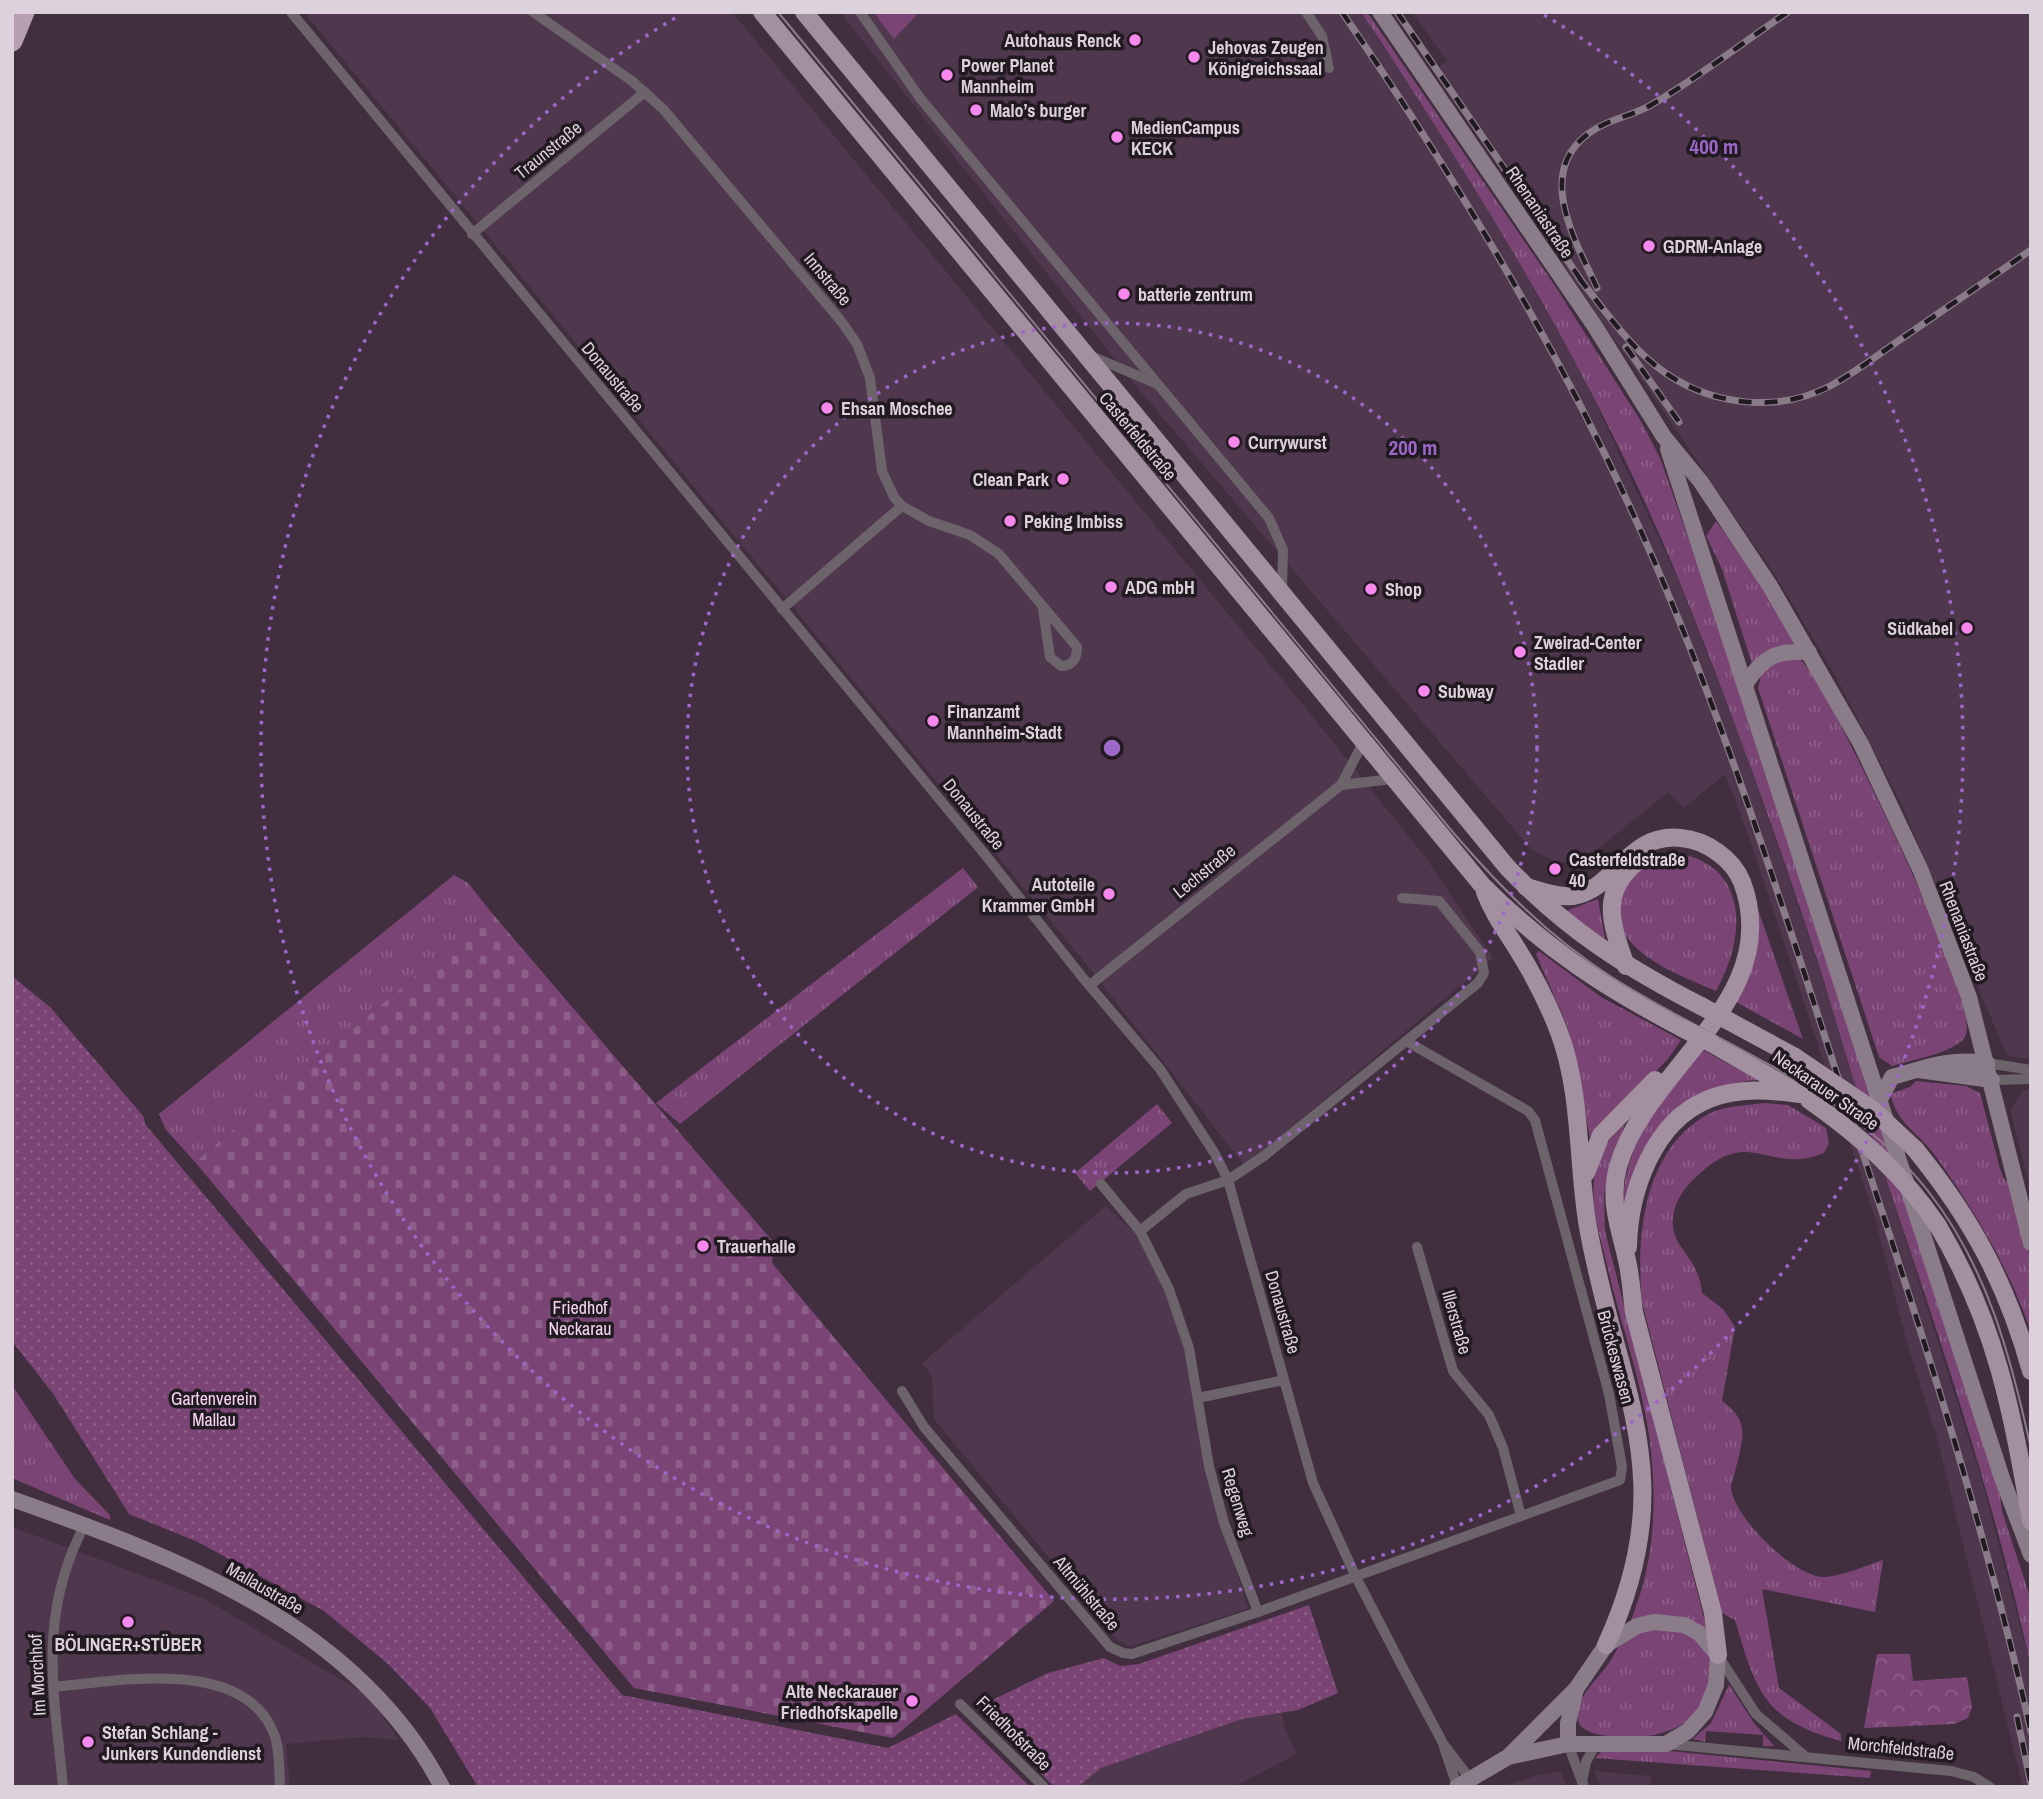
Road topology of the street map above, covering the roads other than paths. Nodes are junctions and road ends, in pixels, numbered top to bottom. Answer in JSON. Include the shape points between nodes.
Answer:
{"nodes":[{"id":1,"x":24,"y":12,"type":"edge"},
{"id":2,"x":291,"y":12,"type":"edge"},
{"id":3,"x":533,"y":12,"type":"edge"},
{"id":4,"x":804,"y":12,"type":"edge"},
{"id":5,"x":860,"y":12,"type":"edge"},
{"id":6,"x":1306,"y":12,"type":"edge"},
{"id":7,"x":1380,"y":12,"type":"edge"},
{"id":8,"x":762,"y":13,"type":"edge"},
{"id":9,"x":12,"y":41,"type":"edge"},
{"id":10,"x":1329,"y":68,"type":"dead end"},
{"id":11,"x":645,"y":92,"type":"junction"},
{"id":12,"x":472,"y":234,"type":"junction"},
{"id":13,"x":1085,"y":353,"type":"junction"},
{"id":14,"x":1157,"y":384,"type":"junction"},
{"id":15,"x":1664,"y":437,"type":"junction"},
{"id":16,"x":1701,"y":482,"type":"junction"},
{"id":17,"x":1683,"y":491,"type":"junction"},
{"id":18,"x":902,"y":506,"type":"junction"},
{"id":19,"x":1282,"y":591,"type":"junction"},
{"id":20,"x":782,"y":609,"type":"junction"},
{"id":21,"x":1043,"y":609,"type":"junction"},
{"id":22,"x":1809,"y":652,"type":"junction"},
{"id":23,"x":1746,"y":683,"type":"junction"},
{"id":24,"x":1363,"y":743,"type":"junction"},
{"id":25,"x":1392,"y":779,"type":"junction"},
{"id":26,"x":1341,"y":785,"type":"junction"},
{"id":27,"x":1482,"y":885,"type":"junction"},
{"id":28,"x":1526,"y":887,"type":"junction"},
{"id":29,"x":1402,"y":898,"type":"dead end"},
{"id":30,"x":1626,"y":966,"type":"junction"},
{"id":31,"x":1090,"y":985,"type":"junction"},
{"id":32,"x":1406,"y":1041,"type":"junction"},
{"id":33,"x":1867,"y":1062,"type":"junction"},
{"id":34,"x":1987,"y":1063,"type":"junction"},
{"id":35,"x":1918,"y":1070,"type":"junction"},
{"id":36,"x":2031,"y":1070,"type":"edge"},
{"id":37,"x":1892,"y":1077,"type":"junction"},
{"id":38,"x":2031,"y":1079,"type":"edge"},
{"id":39,"x":1992,"y":1080,"type":"junction"},
{"id":40,"x":1805,"y":1097,"type":"junction"},
{"id":41,"x":1879,"y":1101,"type":"junction"},
{"id":42,"x":1228,"y":1180,"type":"junction"},
{"id":43,"x":1101,"y":1184,"type":"dead end"},
{"id":44,"x":1583,"y":1184,"type":"junction"},
{"id":45,"x":1140,"y":1231,"type":"junction"},
{"id":46,"x":2031,"y":1242,"type":"edge"},
{"id":47,"x":1417,"y":1247,"type":"dead end"},
{"id":48,"x":1628,"y":1265,"type":"junction"},
{"id":49,"x":2031,"y":1371,"type":"edge"},
{"id":50,"x":1284,"y":1380,"type":"junction"},
{"id":51,"x":902,"y":1391,"type":"dead end"},
{"id":52,"x":1198,"y":1398,"type":"junction"},
{"id":53,"x":12,"y":1499,"type":"edge"},
{"id":54,"x":1521,"y":1516,"type":"junction"},
{"id":55,"x":2031,"y":1521,"type":"edge"},
{"id":56,"x":85,"y":1524,"type":"junction"},
{"id":57,"x":2031,"y":1555,"type":"edge"},
{"id":58,"x":1356,"y":1577,"type":"junction"},
{"id":59,"x":1258,"y":1612,"type":"junction"},
{"id":60,"x":1606,"y":1645,"type":"junction"},
{"id":61,"x":1717,"y":1655,"type":"junction"},
{"id":62,"x":54,"y":1687,"type":"junction"},
{"id":63,"x":1576,"y":1689,"type":"junction"},
{"id":64,"x":960,"y":1704,"type":"dead end"},
{"id":65,"x":1786,"y":1739,"type":"junction"},
{"id":66,"x":1597,"y":1742,"type":"junction"},
{"id":67,"x":1568,"y":1744,"type":"junction"},
{"id":68,"x":1666,"y":1744,"type":"junction"},
{"id":69,"x":1781,"y":1755,"type":"junction"},
{"id":70,"x":1508,"y":1757,"type":"junction"},
{"id":71,"x":1806,"y":1757,"type":"junction"},
{"id":72,"x":1461,"y":1784,"type":"edge"},
{"id":73,"x":1583,"y":1784,"type":"edge"},
{"id":74,"x":63,"y":1787,"type":"edge"},
{"id":75,"x":280,"y":1787,"type":"edge"},
{"id":76,"x":442,"y":1787,"type":"edge"},
{"id":77,"x":1044,"y":1787,"type":"edge"},
{"id":78,"x":1990,"y":1787,"type":"edge"}],
"edges":[{"from":1,"to":9,"type":"highway"},
{"from":2,"to":12,"type":"street","name":"Donaustraße"},
{"from":3,"to":11,"type":"street","name":"Innstraße"},
{"from":4,"to":13,"type":"main road","name":"Casterfeldstraße"},
{"from":5,"to":14,"type":"street","name":"Casterfeldstraße","via":[[920,98]]},
{"from":6,"to":10,"type":"street","via":[[1321,36]]},
{"from":7,"to":15,"type":"street","name":"Rhenaniastraße","via":[[1594,325]]},
{"from":8,"to":24,"type":"main road","name":"Casterfeldstraße"},
{"from":11,"to":12,"type":"street","name":"Traunstraße"},
{"from":11,"to":18,"type":"street","name":"Innstraße","via":[[857,344],[870,378],[882,471]]},
{"from":12,"to":20,"type":"street","name":"Donaustraße"},
{"from":13,"to":14,"type":"street","name":"Casterfeldstraße"},
{"from":13,"to":19,"type":"main road","name":"Casterfeldstraße"},
{"from":14,"to":19,"type":"street","name":"Casterfeldstraße","via":[[1269,518],[1283,550]]},
{"from":15,"to":16,"type":"street","name":"Rhenaniastraße"},
{"from":15,"to":17,"type":"street","name":"Rhenaniastraße"},
{"from":16,"to":17,"type":"street"},
{"from":16,"to":22,"type":"street","name":"Rhenaniastraße"},
{"from":17,"to":23,"type":"street","name":"Rhenaniastraße"},
{"from":18,"to":20,"type":"street"},
{"from":18,"to":21,"type":"street","via":[[986,543]]},
{"from":19,"to":28,"type":"main road","name":"Casterfeldstraße"},
{"from":20,"to":31,"type":"street","name":"Donaustraße"},
{"from":21,"to":21,"type":"street","via":[[1050,657],[1061,666],[1071,664],[1077,647]]},
{"from":22,"to":23,"type":"street","via":[[1770,654]]},
{"from":22,"to":34,"type":"street","name":"Rhenaniastraße","via":[[1861,744],[1921,871],[1969,997]]},
{"from":23,"to":33,"type":"street","name":"Rhenaniastraße"},
{"from":24,"to":25,"type":"main road","name":"Casterfeldstraße"},
{"from":24,"to":26,"type":"street","name":"Lechstraße"},
{"from":25,"to":26,"type":"street"},
{"from":25,"to":27,"type":"main road","name":"Casterfeldstraße"},
{"from":26,"to":31,"type":"street","name":"Lechstraße"},
{"from":27,"to":40,"type":"main road","name":"Neckarauer Straße","bridge":true,"via":[[1512,915],[1611,991]]},
{"from":27,"to":44,"type":"main road","via":[[1494,915],[1541,990],[1560,1034]]},
{"from":28,"to":30,"type":"main road","name":"Neckarauer Straße","via":[[1574,931]]},
{"from":28,"to":48,"type":"main road","via":[[1573,896],[1592,889],[1630,853],[1656,839],[1681,838],[1721,855],[1738,871],[1746,892],[1748,943],[1730,998],[1708,1033],[1648,1104],[1618,1165],[1613,1211]]},
{"from":29,"to":32,"type":"street","via":[[1439,901],[1480,952],[1485,972],[1478,983]]},
{"from":30,"to":44,"type":"main road","via":[[1610,914],[1613,894],[1625,871],[1645,855],[1667,846],[1704,855],[1721,866],[1738,901],[1734,971],[1700,1030],[1601,1135]]},
{"from":30,"to":49,"type":"main road","name":"Neckarauer Straße","bridge":true,"via":[[1795,1057],[1873,1110],[1915,1149],[1985,1248]]},
{"from":31,"to":42,"type":"street","name":"Donaustraße","via":[[1160,1069]]},
{"from":32,"to":42,"type":"street"},
{"from":32,"to":54,"type":"street","name":"Brückeswasen","via":[[1528,1111],[1535,1120],[1609,1394],[1622,1468],[1620,1480]]},
{"from":33,"to":37,"type":"street"},
{"from":33,"to":41,"type":"street","name":"Rhenaniastraße"},
{"from":34,"to":35,"type":"street","via":[[1959,1059]]},
{"from":34,"to":36,"type":"street"},
{"from":34,"to":39,"type":"street","name":"Rhenaniastraße"},
{"from":35,"to":37,"type":"street"},
{"from":35,"to":39,"type":"street"},
{"from":37,"to":41,"type":"street"},
{"from":38,"to":39,"type":"street"},
{"from":39,"to":46,"type":"street","name":"Rhenaniastraße"},
{"from":40,"to":48,"type":"main road","via":[[1742,1090],[1708,1099],[1680,1118],[1656,1145],[1637,1182],[1628,1228]]},
{"from":40,"to":55,"type":"main road","name":"Neckarauer Straße","bridge":true,"via":[[1893,1167],[1938,1226],[1980,1306],[1995,1349]]},
{"from":41,"to":57,"type":"street","name":"Rhenaniastraße"},
{"from":42,"to":45,"type":"street","via":[[1186,1194]]},
{"from":42,"to":50,"type":"street","name":"Donaustraße"},
{"from":43,"to":45,"type":"street","name":"Regenweg"},
{"from":44,"to":60,"type":"main road","via":[[1595,1261],[1633,1407],[1644,1477],[1644,1513],[1634,1570]]},
{"from":45,"to":52,"type":"street","name":"Regenweg","via":[[1189,1348]]},
{"from":47,"to":54,"type":"street","name":"Illerstraße","via":[[1452,1371],[1489,1415]]},
{"from":48,"to":61,"type":"main road","via":[[1634,1312],[1713,1613]]},
{"from":50,"to":52,"type":"street"},
{"from":50,"to":58,"type":"street","name":"Donaustraße","via":[[1313,1483]]},
{"from":51,"to":59,"type":"street","name":"Altmühlstraße","via":[[924,1427],[1110,1647],[1132,1654]]},
{"from":52,"to":59,"type":"street","name":"Regenweg","via":[[1224,1523]]},
{"from":53,"to":56,"type":"street","name":"Mallaustraße"},
{"from":54,"to":58,"type":"street","name":"Brückeswasen"},
{"from":56,"to":62,"type":"street","name":"Im Morchhof","via":[[65,1567],[55,1607]]},
{"from":56,"to":76,"type":"street","name":"Mallaustraße","via":[[247,1596],[330,1652],[401,1722]]},
{"from":58,"to":59,"type":"street","name":"Altmühlstraße"},
{"from":58,"to":72,"type":"street","name":"Donaustraße"},
{"from":60,"to":61,"type":"street","name":"Morchfeldstraße","via":[[1637,1626],[1670,1622],[1699,1633]]},
{"from":60,"to":63,"type":"street","name":"Morchfeldstraße"},
{"from":61,"to":65,"type":"street","name":"Morchfeldstraße","via":[[1756,1714]]},
{"from":61,"to":68,"type":"street","via":[[1716,1685],[1705,1712],[1688,1731]]},
{"from":62,"to":74,"type":"street","name":"Im Morchhof"},
{"from":62,"to":75,"type":"street","via":[[170,1677],[232,1693],[253,1706],[272,1729]]},
{"from":63,"to":67,"type":"street","name":"Morchfeldstraße"},
{"from":63,"to":70,"type":"street","name":"Morchfeldstraße"},
{"from":64,"to":77,"type":"street","name":"Friedhofstraße"},
{"from":65,"to":69,"type":"street"},
{"from":65,"to":71,"type":"street","name":"Morchfeldstraße"},
{"from":66,"to":67,"type":"street","name":"Morchfeldstraße"},
{"from":66,"to":68,"type":"street","name":"Morchfeldstraße"},
{"from":66,"to":73,"type":"street","via":[[1586,1762]]},
{"from":67,"to":70,"type":"street","name":"Morchfeldstraße"},
{"from":67,"to":73,"type":"street"},
{"from":68,"to":69,"type":"street","name":"Morchfeldstraße"},
{"from":69,"to":71,"type":"street","name":"Morchfeldstraße"},
{"from":70,"to":72,"type":"street","name":"Morchfeldstraße"},
{"from":71,"to":78,"type":"street","name":"Morchfeldstraße","via":[[1951,1771]]}]}
